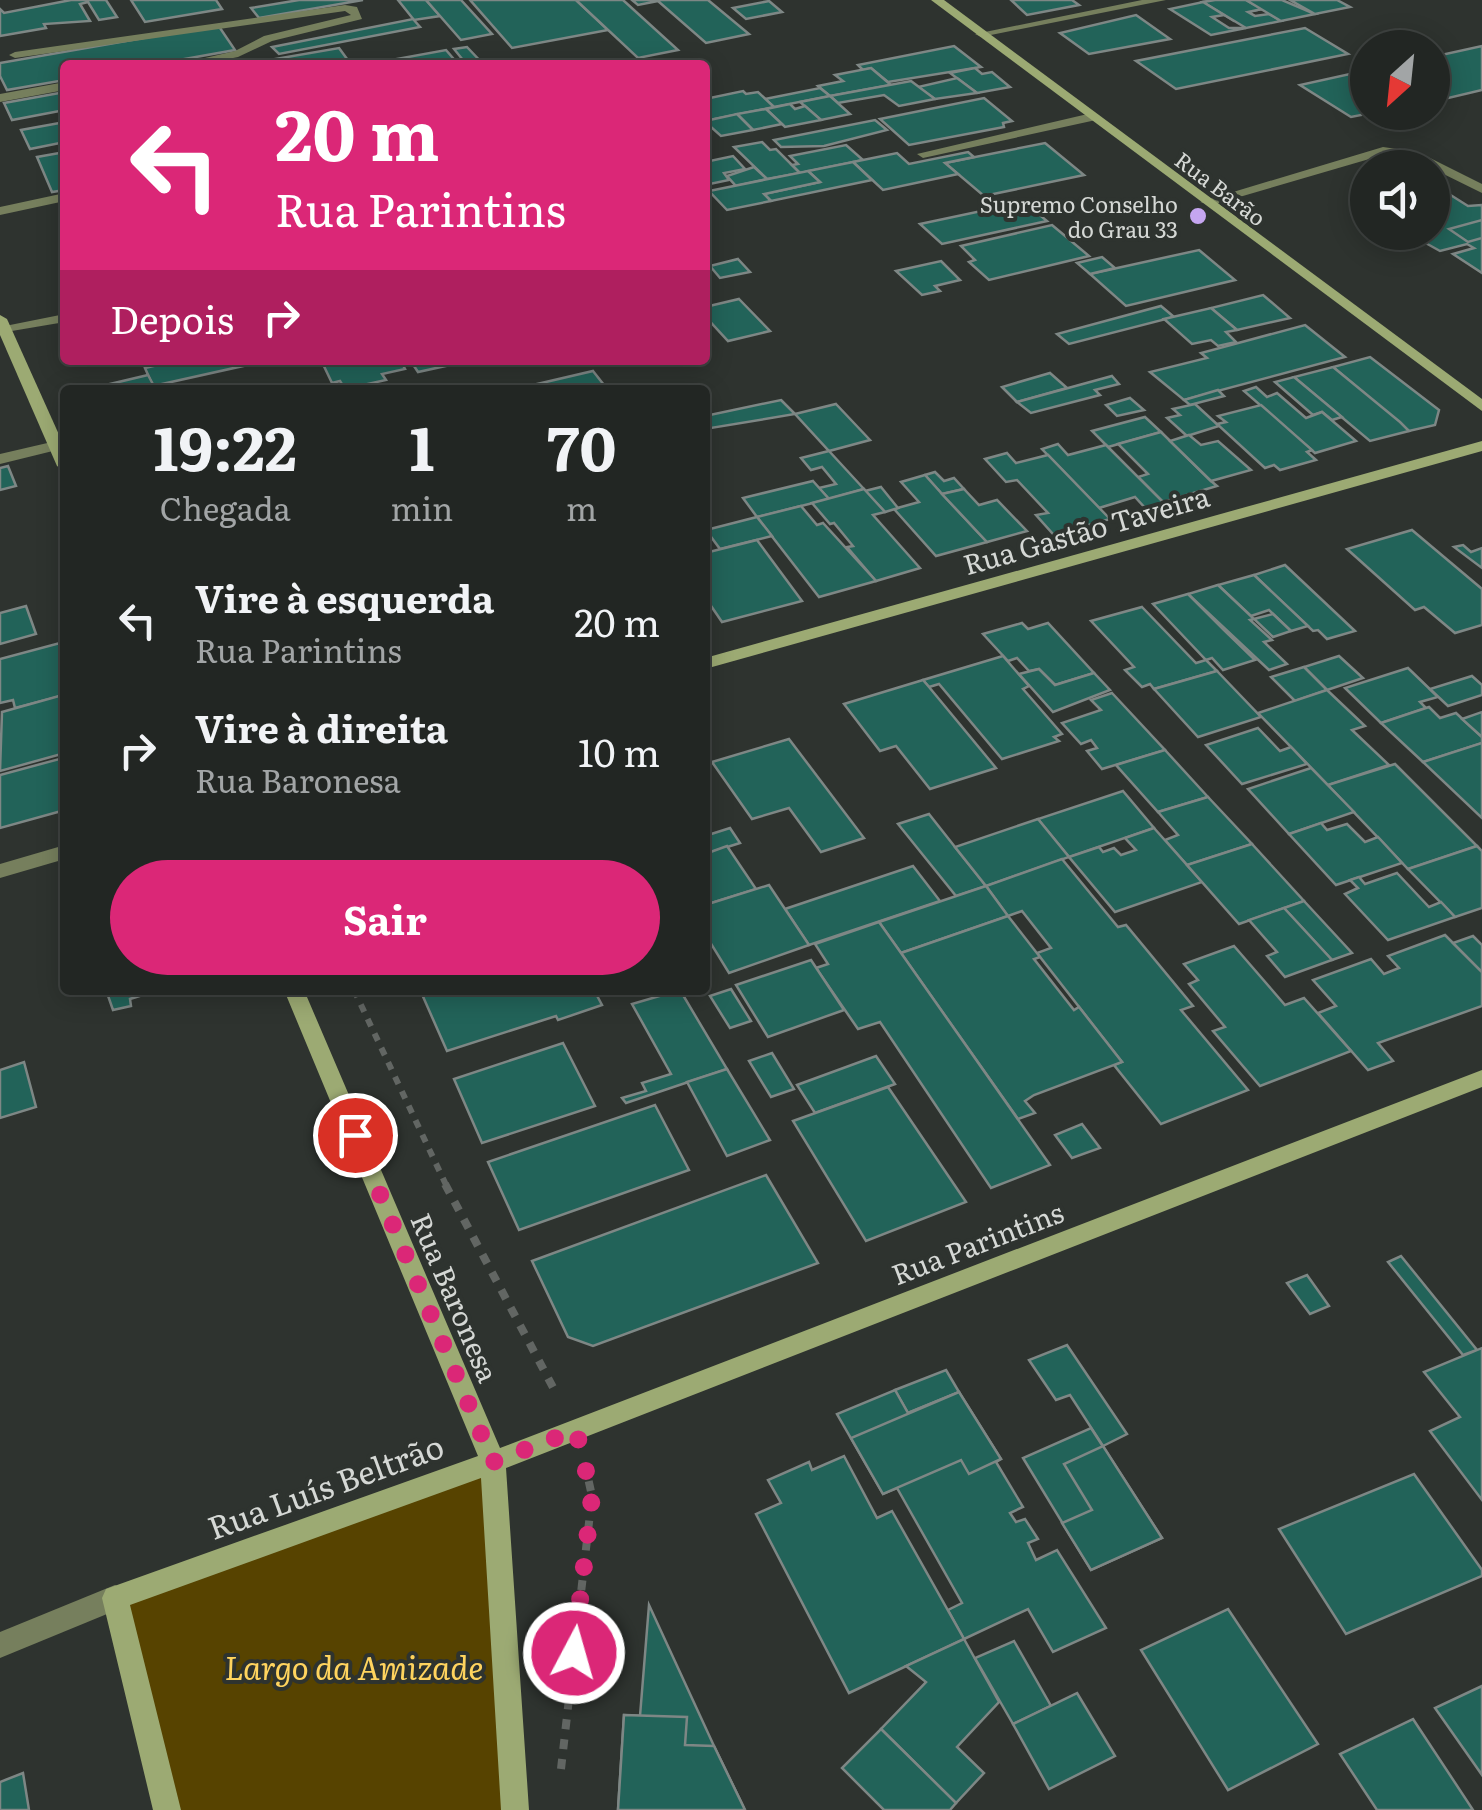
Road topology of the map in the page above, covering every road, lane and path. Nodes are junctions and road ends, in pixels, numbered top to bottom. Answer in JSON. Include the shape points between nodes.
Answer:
{"nodes":[{"id":1,"x":937,"y":0,"type":"edge"},
{"id":2,"x":1160,"y":0,"type":"edge"},
{"id":3,"x":981,"y":34,"type":"junction"},
{"id":4,"x":15,"y":55,"type":"dead end"},
{"id":5,"x":207,"y":60,"type":"edge"},
{"id":6,"x":60,"y":87,"type":"edge"},
{"id":7,"x":0,"y":98,"type":"edge"},
{"id":8,"x":1092,"y":117,"type":"junction"},
{"id":9,"x":923,"y":154,"type":"dead end"},
{"id":10,"x":1482,"y":189,"type":"edge"},
{"id":11,"x":60,"y":198,"type":"edge"},
{"id":12,"x":1207,"y":202,"type":"junction"},
{"id":13,"x":0,"y":210,"type":"edge"},
{"id":14,"x":60,"y":318,"type":"edge"},
{"id":15,"x":2,"y":324,"type":"edge"},
{"id":16,"x":1482,"y":406,"type":"edge"},
{"id":17,"x":56,"y":446,"type":"junction"},
{"id":18,"x":1482,"y":446,"type":"edge"},
{"id":19,"x":60,"y":455,"type":"edge"},
{"id":20,"x":0,"y":459,"type":"edge"},
{"id":21,"x":710,"y":663,"type":"edge"},
{"id":22,"x":60,"y":853,"type":"edge"},
{"id":23,"x":0,"y":870,"type":"edge"},
{"id":24,"x":296,"y":995,"type":"edge"},
{"id":25,"x":356,"y":995,"type":"edge"},
{"id":26,"x":1482,"y":1078,"type":"edge"},
{"id":27,"x":576,"y":1430,"type":"junction"},
{"id":28,"x":493,"y":1462,"type":"junction"},
{"id":29,"x":115,"y":1598,"type":"junction"},
{"id":30,"x":0,"y":1646,"type":"edge"},
{"id":31,"x":559,"y":1790,"type":"dead end"},
{"id":32,"x":167,"y":1810,"type":"edge"},
{"id":33,"x":515,"y":1810,"type":"edge"}],
"edges":[{"from":1,"to":3,"type":"street","name":"Rua Barão"},
{"from":2,"to":3,"type":"street"},
{"from":3,"to":8,"type":"street","name":"Rua Barão"},
{"from":4,"to":5,"type":"street","via":[[345,8],[358,17]]},
{"from":6,"to":7,"type":"street"},
{"from":8,"to":9,"type":"street"},
{"from":8,"to":12,"type":"street","name":"Rua Barão"},
{"from":10,"to":12,"type":"street","via":[[1414,155],[1383,151]]},
{"from":11,"to":13,"type":"street"},
{"from":12,"to":16,"type":"street","name":"Rua Barão"},
{"from":14,"to":15,"type":"street"},
{"from":15,"to":17,"type":"street"},
{"from":17,"to":19,"type":"street"},
{"from":17,"to":20,"type":"street"},
{"from":18,"to":21,"type":"street","name":"Rua Gastão Taveira"},
{"from":22,"to":23,"type":"street"},
{"from":24,"to":28,"type":"street","name":"Rua Baronesa"},
{"from":25,"to":27,"type":"path","via":[[442,1178]]},
{"from":26,"to":27,"type":"street","name":"Rua Parintins"},
{"from":27,"to":28,"type":"street","name":"Rua Parintins"},
{"from":27,"to":31,"type":"path","via":[[592,1496]]},
{"from":28,"to":29,"type":"street","name":"Rua Luís Beltrão"},
{"from":28,"to":33,"type":"street"},
{"from":29,"to":30,"type":"street"},
{"from":29,"to":32,"type":"street"}]}
